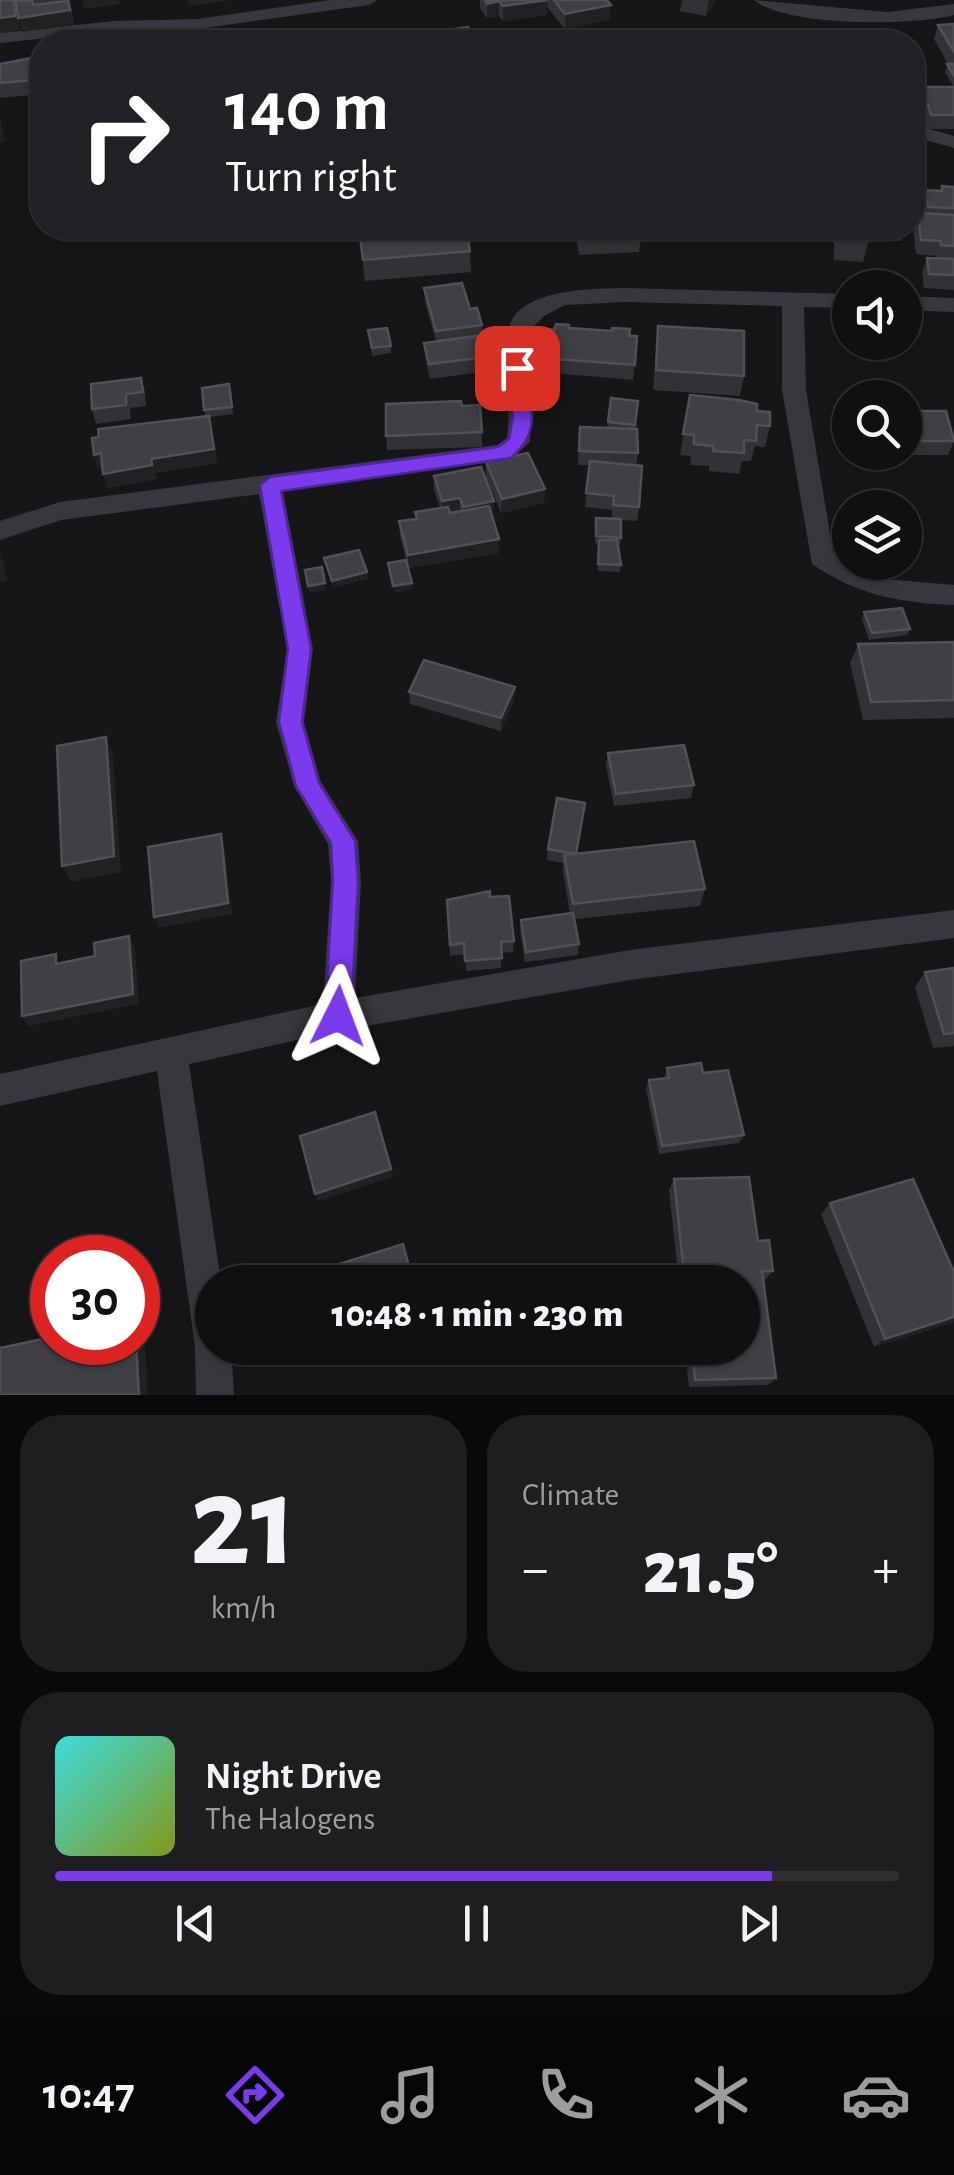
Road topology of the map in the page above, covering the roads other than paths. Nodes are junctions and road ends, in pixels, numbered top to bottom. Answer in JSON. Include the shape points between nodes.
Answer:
{"nodes":[{"id":1,"x":369,"y":0,"type":"edge"},
{"id":2,"x":763,"y":0,"type":"edge"},
{"id":3,"x":954,"y":9,"type":"edge"},
{"id":4,"x":76,"y":30,"type":"edge"},
{"id":5,"x":30,"y":35,"type":"edge"},
{"id":6,"x":0,"y":38,"type":"edge"},
{"id":7,"x":925,"y":134,"type":"edge"},
{"id":8,"x":954,"y":142,"type":"edge"},
{"id":9,"x":794,"y":299,"type":"junction"},
{"id":10,"x":832,"y":300,"type":"edge"},
{"id":11,"x":922,"y":304,"type":"edge"},
{"id":12,"x":954,"y":305,"type":"edge"},
{"id":13,"x":270,"y":485,"type":"junction"},
{"id":14,"x":0,"y":531,"type":"edge"},
{"id":15,"x":954,"y":596,"type":"edge"},
{"id":16,"x":954,"y":924,"type":"edge"},
{"id":17,"x":338,"y":1016,"type":"junction"},
{"id":18,"x":171,"y":1054,"type":"junction"},
{"id":19,"x":0,"y":1090,"type":"edge"},
{"id":20,"x":201,"y":1265,"type":"edge"},
{"id":21,"x":214,"y":1365,"type":"edge"},
{"id":22,"x":215,"y":1395,"type":"edge"}],
"edges":[{"from":1,"to":4,"type":"street","via":[[212,23]]},
{"from":2,"to":3,"type":"street","via":[[820,13],[888,17]]},
{"from":5,"to":6,"type":"street"},
{"from":7,"to":8,"type":"street"},
{"from":9,"to":10,"type":"street"},
{"from":9,"to":13,"type":"street","via":[[561,298],[520,328],[522,416],[518,442],[503,453]]},
{"from":9,"to":15,"type":"street","via":[[794,390],[821,557],[866,586]]},
{"from":11,"to":12,"type":"street"},
{"from":13,"to":14,"type":"street","via":[[60,511]]},
{"from":13,"to":17,"type":"street","via":[[300,649],[290,722],[308,786],[343,841]]},
{"from":16,"to":17,"type":"street","via":[[630,966]]},
{"from":17,"to":18,"type":"street"},
{"from":18,"to":19,"type":"street"},
{"from":18,"to":20,"type":"street"},
{"from":21,"to":22,"type":"street"}]}
